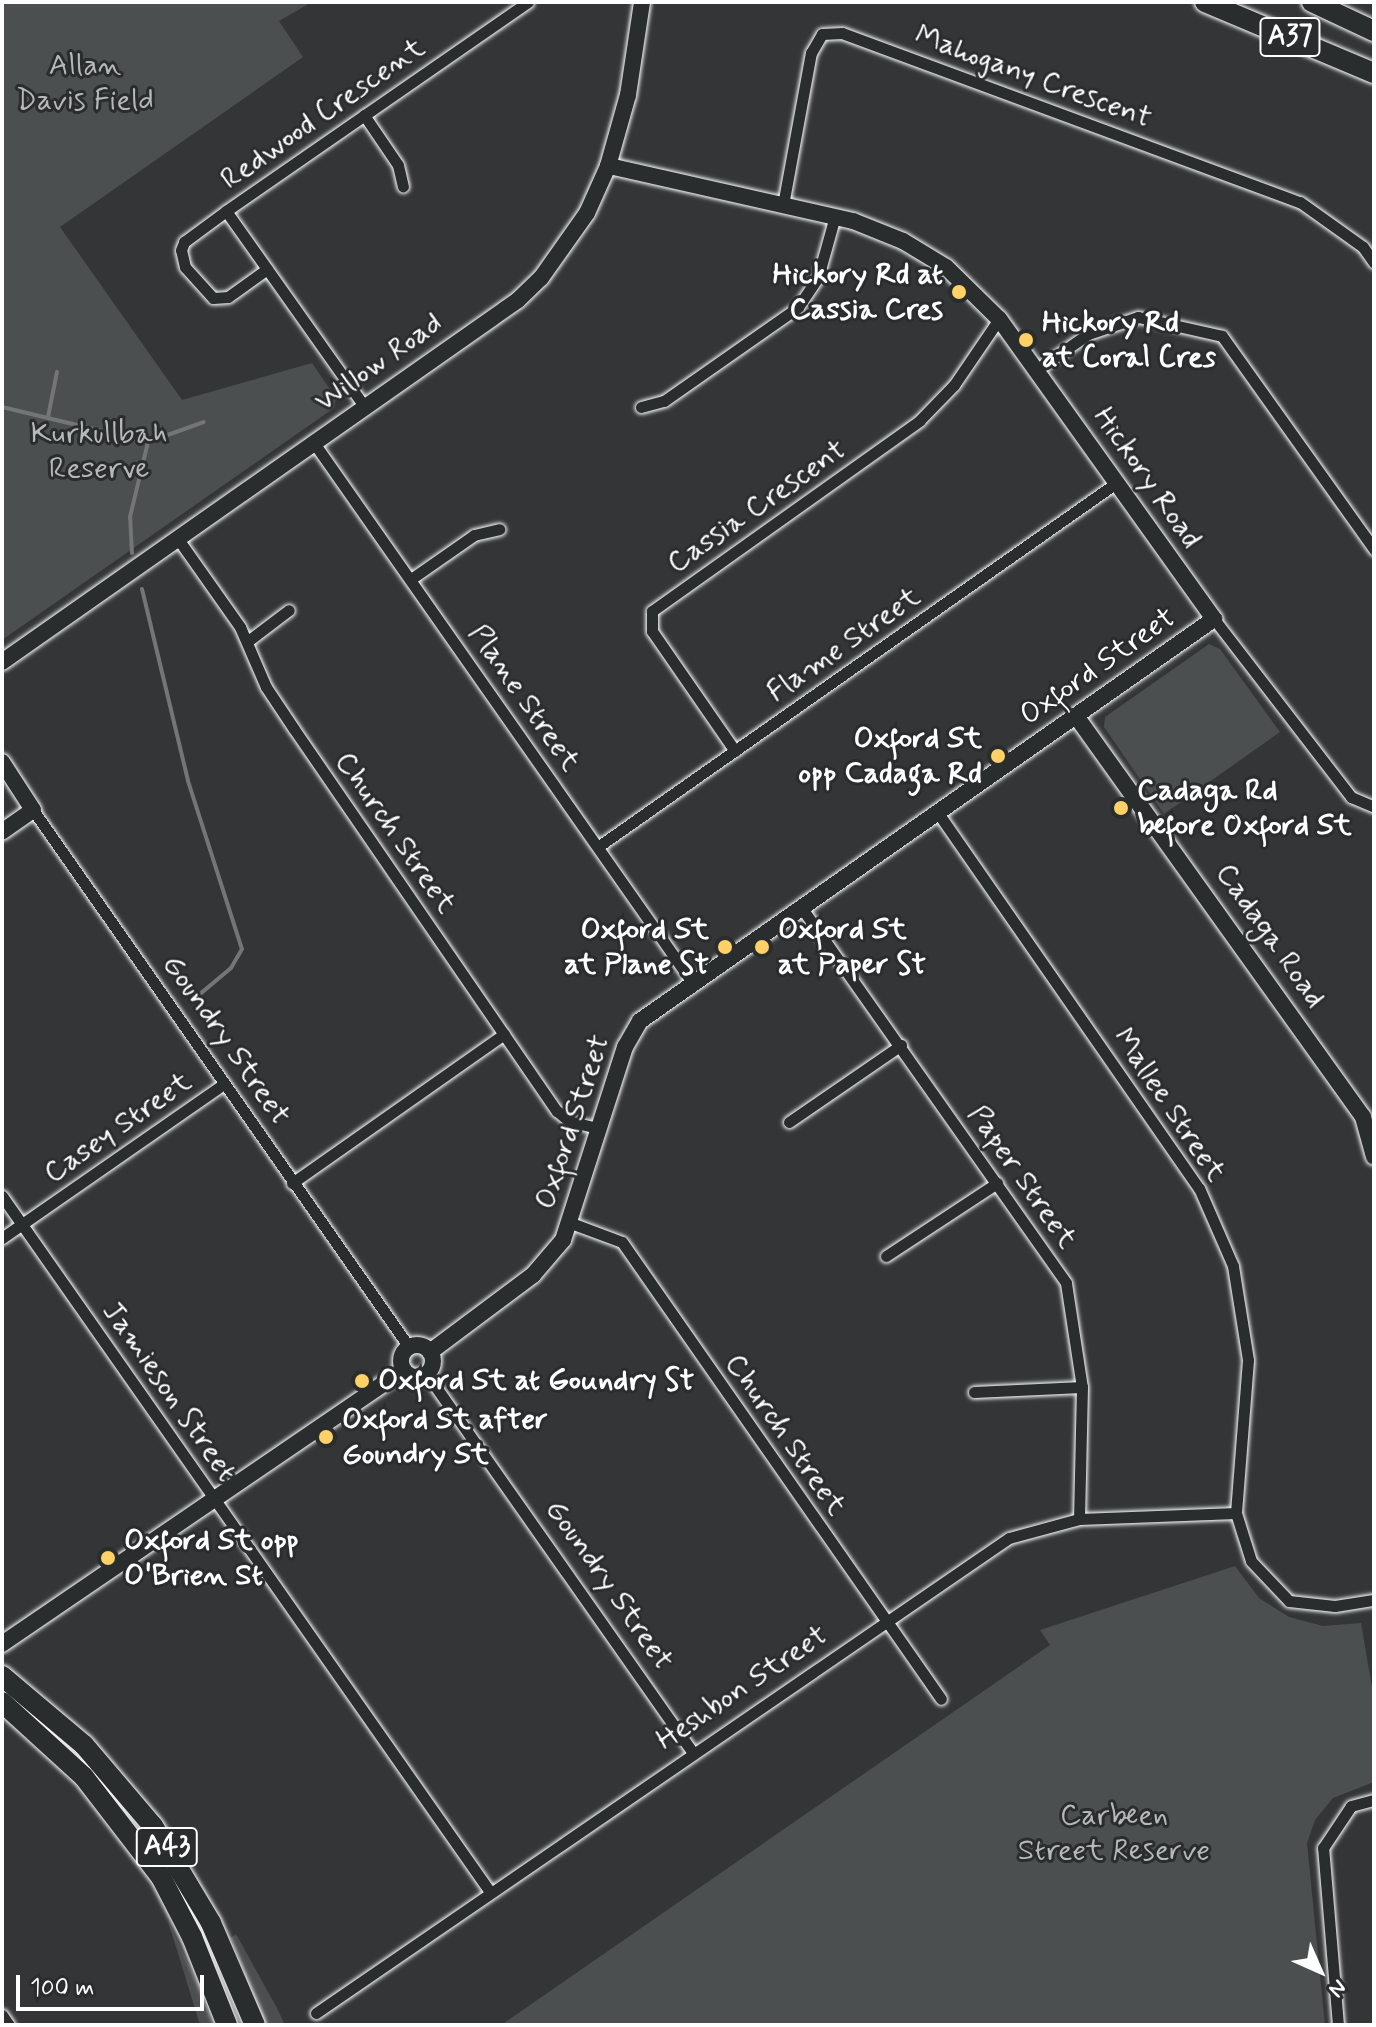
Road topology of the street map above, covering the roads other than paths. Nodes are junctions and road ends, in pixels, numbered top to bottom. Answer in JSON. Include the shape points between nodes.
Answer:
{"nodes":[{"id":1,"x":528,"y":2,"type":"edge"},
{"id":2,"x":642,"y":2,"type":"edge"},
{"id":3,"x":1205,"y":2,"type":"edge"},
{"id":4,"x":1312,"y":2,"type":"edge"},
{"id":5,"x":1374,"y":31,"type":"edge"},
{"id":6,"x":1374,"y":73,"type":"edge"},
{"id":7,"x":364,"y":115,"type":"junction"},
{"id":8,"x":608,"y":166,"type":"junction"},
{"id":9,"x":403,"y":186,"type":"dead end"},
{"id":10,"x":783,"y":205,"type":"junction"},
{"id":11,"x":226,"y":211,"type":"junction"},
{"id":12,"x":835,"y":216,"type":"junction"},
{"id":13,"x":1374,"y":263,"type":"edge"},
{"id":14,"x":267,"y":269,"type":"junction"},
{"id":15,"x":999,"y":319,"type":"junction"},
{"id":16,"x":1036,"y":370,"type":"junction"},
{"id":17,"x":365,"y":407,"type":"junction"},
{"id":18,"x":641,"y":407,"type":"dead end"},
{"id":19,"x":314,"y":443,"type":"junction"},
{"id":20,"x":1116,"y":483,"type":"junction"},
{"id":21,"x":499,"y":529,"type":"dead end"},
{"id":22,"x":178,"y":539,"type":"junction"},
{"id":23,"x":1374,"y":549,"type":"edge"},
{"id":24,"x":411,"y":579,"type":"junction"},
{"id":25,"x":289,"y":610,"type":"dead end"},
{"id":26,"x":1214,"y":619,"type":"junction"},
{"id":27,"x":248,"y":641,"type":"junction"},
{"id":28,"x":2,"y":662,"type":"edge"},
{"id":29,"x":1076,"y":716,"type":"junction"},
{"id":30,"x":735,"y":751,"type":"junction"},
{"id":31,"x":2,"y":762,"type":"edge"},
{"id":32,"x":1374,"y":807,"type":"edge"},
{"id":33,"x":33,"y":810,"type":"junction"},
{"id":34,"x":938,"y":813,"type":"junction"},
{"id":35,"x":2,"y":832,"type":"edge"},
{"id":36,"x":599,"y":846,"type":"junction"},
{"id":37,"x":801,"y":907,"type":"junction"},
{"id":38,"x":692,"y":982,"type":"junction"},
{"id":39,"x":504,"y":1034,"type":"junction"},
{"id":40,"x":901,"y":1045,"type":"junction"},
{"id":41,"x":222,"y":1085,"type":"junction"},
{"id":42,"x":789,"y":1122,"type":"dead end"},
{"id":43,"x":598,"y":1128,"type":"junction"},
{"id":44,"x":1374,"y":1157,"type":"edge"},
{"id":45,"x":292,"y":1183,"type":"junction"},
{"id":46,"x":997,"y":1183,"type":"junction"},
{"id":47,"x":2,"y":1196,"type":"edge"},
{"id":48,"x":571,"y":1223,"type":"junction"},
{"id":49,"x":22,"y":1224,"type":"junction"},
{"id":50,"x":2,"y":1238,"type":"edge"},
{"id":51,"x":886,"y":1256,"type":"dead end"},
{"id":52,"x":409,"y":1347,"type":"junction"},
{"id":53,"x":430,"y":1352,"type":"junction"},
{"id":54,"x":404,"y":1370,"type":"junction"},
{"id":55,"x":426,"y":1373,"type":"junction"},
{"id":56,"x":1082,"y":1387,"type":"junction"},
{"id":57,"x":974,"y":1392,"type":"dead end"},
{"id":58,"x":215,"y":1499,"type":"junction"},
{"id":59,"x":1236,"y":1513,"type":"junction"},
{"id":60,"x":1079,"y":1519,"type":"junction"},
{"id":61,"x":1374,"y":1600,"type":"edge"},
{"id":62,"x":883,"y":1620,"type":"junction"},
{"id":63,"x":2,"y":1644,"type":"edge"},
{"id":64,"x":2,"y":1676,"type":"edge"},
{"id":65,"x":941,"y":1699,"type":"dead end"},
{"id":66,"x":2,"y":1702,"type":"edge"},
{"id":67,"x":692,"y":1751,"type":"junction"},
{"id":68,"x":1374,"y":1800,"type":"edge"},
{"id":69,"x":490,"y":1892,"type":"junction"},
{"id":70,"x":316,"y":2013,"type":"dead end"},
{"id":71,"x":2,"y":2015,"type":"edge"},
{"id":72,"x":9,"y":2025,"type":"edge"},
{"id":73,"x":227,"y":2025,"type":"edge"},
{"id":74,"x":255,"y":2025,"type":"edge"},
{"id":75,"x":1338,"y":2025,"type":"edge"}],
"edges":[{"from":1,"to":7,"type":"street","name":"Redwood Crescent"},
{"from":2,"to":8,"type":"street","name":"Willow Road","via":[[628,95]]},
{"from":3,"to":6,"type":"highway","number":"A37"},
{"from":4,"to":5,"type":"highway","number":"A37"},
{"from":7,"to":9,"type":"street","via":[[398,165]]},
{"from":7,"to":11,"type":"street","name":"Redwood Crescent"},
{"from":8,"to":10,"type":"street","name":"Hickory Road"},
{"from":8,"to":17,"type":"street","name":"Willow Road","via":[[587,213],[541,278],[518,300]]},
{"from":10,"to":12,"type":"street","name":"Hickory Road"},
{"from":10,"to":13,"type":"street","name":"Mahogany Crescent","via":[[811,53],[822,34],[842,33],[1300,202],[1363,247]]},
{"from":11,"to":14,"type":"street","name":"Redwood Crescent"},
{"from":11,"to":14,"type":"street","via":[[184,242],[181,259],[196,283],[205,294],[222,299]]},
{"from":12,"to":15,"type":"street","name":"Hickory Road","via":[[931,256]]},
{"from":12,"to":18,"type":"street","via":[[818,277],[798,307],[664,401]]},
{"from":14,"to":17,"type":"street","name":"Redwood Crescent"},
{"from":15,"to":16,"type":"street","name":"Hickory Road"},
{"from":15,"to":30,"type":"street","name":"Cassia Crescent","via":[[954,385],[919,421],[652,611],[652,631]]},
{"from":16,"to":20,"type":"street","name":"Hickory Road"},
{"from":16,"to":23,"type":"street","via":[[1088,334],[1138,317],[1222,336]]},
{"from":17,"to":19,"type":"street","name":"Willow Road"},
{"from":19,"to":22,"type":"street","name":"Willow Road"},
{"from":19,"to":24,"type":"street","name":"Plane Street"},
{"from":20,"to":26,"type":"street","name":"Hickory Road"},
{"from":20,"to":30,"type":"street","name":"Flame Street"},
{"from":21,"to":24,"type":"street","via":[[474,535]]},
{"from":22,"to":27,"type":"street","name":"Church Street"},
{"from":22,"to":28,"type":"street","name":"Willow Road"},
{"from":24,"to":36,"type":"street","name":"Plane Street"},
{"from":25,"to":27,"type":"street"},
{"from":26,"to":29,"type":"street","name":"Oxford Street"},
{"from":26,"to":32,"type":"street","name":"Hickory Road","via":[[1351,797]]},
{"from":27,"to":39,"type":"street","name":"Church Street","via":[[266,687]]},
{"from":29,"to":34,"type":"street","name":"Oxford Street"},
{"from":29,"to":44,"type":"street","name":"Cadaga Road","via":[[1363,1117]]},
{"from":30,"to":36,"type":"street","name":"Flame Street"},
{"from":31,"to":33,"type":"street","name":"Goundry Street"},
{"from":33,"to":35,"type":"street"},
{"from":33,"to":41,"type":"street","name":"Goundry Street"},
{"from":34,"to":37,"type":"street","name":"Oxford Street"},
{"from":34,"to":59,"type":"street","name":"Mallee Street","via":[[1199,1188],[1233,1266],[1248,1360]]},
{"from":36,"to":38,"type":"street","name":"Plane Street"},
{"from":37,"to":38,"type":"street","name":"Oxford Street"},
{"from":37,"to":40,"type":"street","name":"Paper Street"},
{"from":38,"to":43,"type":"street","name":"Oxford Street","via":[[631,1032]]},
{"from":39,"to":43,"type":"street","name":"Church Street","via":[[562,1117]]},
{"from":39,"to":45,"type":"street"},
{"from":40,"to":42,"type":"street"},
{"from":40,"to":46,"type":"street","name":"Paper Street"},
{"from":41,"to":45,"type":"street","name":"Goundry Street"},
{"from":41,"to":49,"type":"street","name":"Casey Street"},
{"from":43,"to":48,"type":"street","name":"Oxford Street"},
{"from":45,"to":52,"type":"street","name":"Goundry Street"},
{"from":46,"to":51,"type":"street"},
{"from":46,"to":56,"type":"street","name":"Paper Street","via":[[1066,1283]]},
{"from":47,"to":49,"type":"street","name":"Jamieson Street"},
{"from":48,"to":53,"type":"street","name":"Oxford Street","via":[[545,1265]]},
{"from":48,"to":62,"type":"street","name":"Church Street","via":[[622,1242]]},
{"from":49,"to":50,"type":"street","name":"Casey Street"},
{"from":49,"to":58,"type":"street","name":"Jamieson Street"},
{"from":52,"to":53,"type":"street","via":[[423,1346]]},
{"from":52,"to":54,"type":"street","via":[[401,1361]]},
{"from":53,"to":55,"type":"street","via":[[433,1361]]},
{"from":54,"to":55,"type":"street","via":[[417,1376]]},
{"from":54,"to":58,"type":"street"},
{"from":55,"to":67,"type":"street","name":"Goundry Street"},
{"from":56,"to":57,"type":"street"},
{"from":56,"to":60,"type":"street","name":"Paper Street"},
{"from":58,"to":63,"type":"street"},
{"from":58,"to":69,"type":"street","name":"Jamieson Street"},
{"from":59,"to":60,"type":"street","name":"Heshbon Street"},
{"from":59,"to":61,"type":"street","name":"Mallee Street","via":[[1251,1561],[1289,1601],[1335,1606]]},
{"from":60,"to":62,"type":"street","name":"Heshbon Street","via":[[1009,1538]]},
{"from":62,"to":65,"type":"street","name":"Church Street"},
{"from":62,"to":67,"type":"street","name":"Heshbon Street"},
{"from":64,"to":74,"type":"highway","number":"A43","via":[[84,1745],[153,1826],[211,1923]]},
{"from":66,"to":73,"type":"highway","number":"A43","via":[[84,1777],[161,1877]]},
{"from":67,"to":69,"type":"street","name":"Heshbon Street"},
{"from":68,"to":75,"type":"street","via":[[1351,1806],[1323,1848]]},
{"from":69,"to":70,"type":"street","name":"Heshbon Street"},
{"from":71,"to":72,"type":"street"}]}
